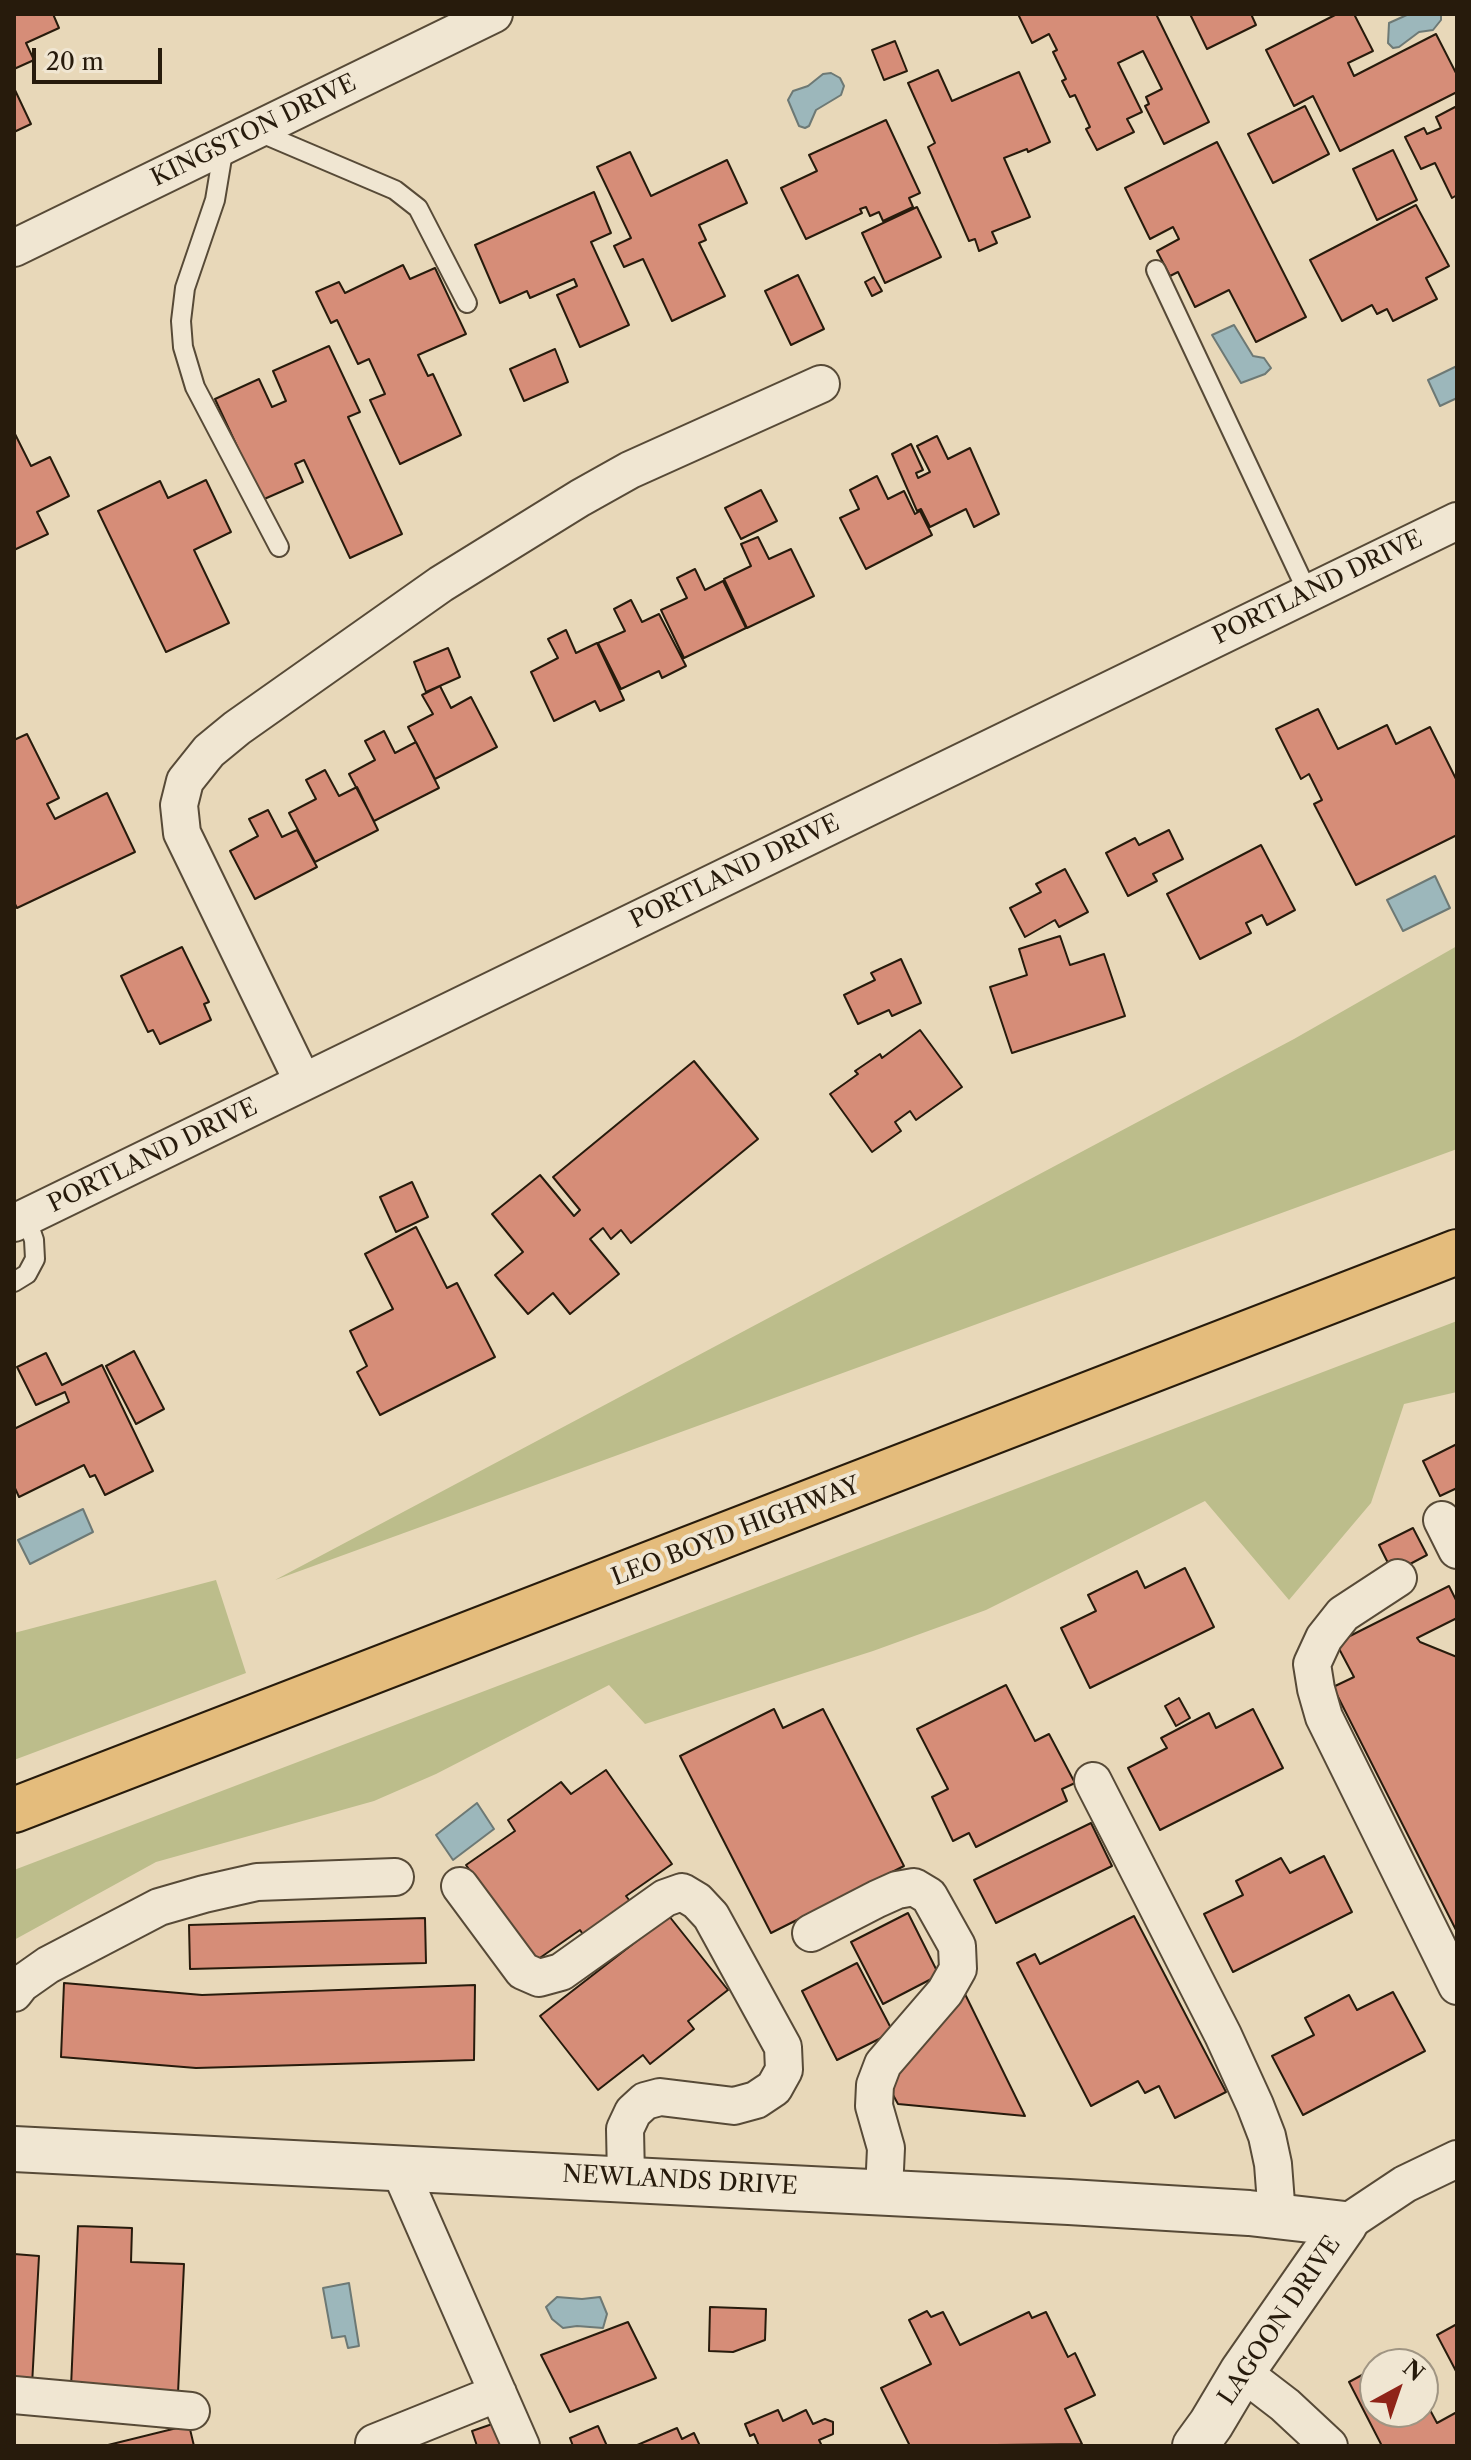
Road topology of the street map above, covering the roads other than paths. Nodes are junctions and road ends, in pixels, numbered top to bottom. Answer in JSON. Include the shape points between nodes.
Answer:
{"nodes":[{"id":1,"x":494,"y":14,"type":"edge"},
{"id":2,"x":239,"y":138,"type":"junction"},
{"id":3,"x":14,"y":248,"type":"edge"},
{"id":4,"x":1156,"y":270,"type":"dead end"},
{"id":5,"x":467,"y":303,"type":"dead end"},
{"id":6,"x":821,"y":384,"type":"dead end"},
{"id":7,"x":1457,"y":521,"type":"edge"},
{"id":8,"x":279,"y":547,"type":"dead end"},
{"id":9,"x":1308,"y":593,"type":"junction"},
{"id":10,"x":303,"y":1082,"type":"junction"},
{"id":11,"x":20,"y":1220,"type":"edge"},
{"id":12,"x":1457,"y":1252,"type":"edge"},
{"id":13,"x":14,"y":1282,"type":"edge"},
{"id":14,"x":1398,"y":1578,"type":"dead end"},
{"id":15,"x":1093,"y":1781,"type":"dead end"},
{"id":16,"x":14,"y":1810,"type":"edge"},
{"id":17,"x":395,"y":1877,"type":"dead end"},
{"id":18,"x":460,"y":1886,"type":"dead end"},
{"id":19,"x":811,"y":1933,"type":"dead end"},
{"id":20,"x":1457,"y":1986,"type":"edge"},
{"id":21,"x":14,"y":1993,"type":"edge"},
{"id":22,"x":14,"y":2149,"type":"edge"},
{"id":23,"x":1455,"y":2164,"type":"edge"},
{"id":24,"x":399,"y":2168,"type":"junction"},
{"id":25,"x":626,"y":2178,"type":"junction"},
{"id":26,"x":884,"y":2191,"type":"junction"},
{"id":27,"x":1277,"y":2216,"type":"junction"},
{"id":28,"x":1345,"y":2224,"type":"junction"},
{"id":29,"x":1242,"y":2372,"type":"junction"},
{"id":30,"x":498,"y":2393,"type":"junction"},
{"id":31,"x":14,"y":2395,"type":"edge"},
{"id":32,"x":191,"y":2411,"type":"dead end"},
{"id":33,"x":374,"y":2443,"type":"dead end"},
{"id":34,"x":521,"y":2446,"type":"edge"},
{"id":35,"x":1195,"y":2446,"type":"edge"},
{"id":36,"x":1329,"y":2446,"type":"edge"}],
"edges":[{"from":1,"to":2,"type":"street","name":"KINGSTON DRIVE"},
{"from":2,"to":3,"type":"street","name":"KINGSTON DRIVE"},
{"from":2,"to":5,"type":"lane","via":[[395,190],[418,208]]},
{"from":2,"to":8,"type":"lane","via":[[185,288],[183,347],[195,387]]},
{"from":4,"to":9,"type":"lane"},
{"from":6,"to":10,"type":"street","via":[[630,470],[441,584],[237,728],[185,781],[179,805],[182,833]]},
{"from":7,"to":9,"type":"street","name":"PORTLAND DRIVE"},
{"from":9,"to":10,"type":"street","name":"PORTLAND DRIVE"},
{"from":10,"to":11,"type":"street","name":"PORTLAND DRIVE"},
{"from":11,"to":13,"type":"lane","via":[[34,1240],[35,1259],[27,1274]]},
{"from":12,"to":16,"type":"main road","name":"LEO BOYD HIGHWAY"},
{"from":14,"to":20,"type":"street","via":[[1343,1614],[1312,1664],[1324,1717]]},
{"from":15,"to":27,"type":"street","via":[[1255,2105],[1273,2164]]},
{"from":17,"to":21,"type":"street","via":[[257,1882],[159,1907],[48,1965]]},
{"from":18,"to":25,"type":"street","via":[[523,1971],[539,1978],[561,1972],[665,1898],[682,1892],[711,1916],[783,2047],[784,2070],[774,2088],[734,2106],[660,2097],[645,2101],[625,2129]]},
{"from":19,"to":26,"type":"street","via":[[897,1890],[914,1887],[929,1896],[957,1946],[958,1969],[945,1992],[883,2064],[875,2085],[874,2106],[886,2148]]},
{"from":22,"to":24,"type":"street","name":"NEWLANDS DRIVE"},
{"from":23,"to":28,"type":"street","name":"LAGOON DRIVE","via":[[1405,2184]]},
{"from":24,"to":25,"type":"street","name":"NEWLANDS DRIVE"},
{"from":24,"to":30,"type":"street"},
{"from":25,"to":26,"type":"street","name":"NEWLANDS DRIVE"},
{"from":26,"to":27,"type":"street","name":"NEWLANDS DRIVE"},
{"from":27,"to":28,"type":"street","name":"NEWLANDS DRIVE"},
{"from":28,"to":29,"type":"street","name":"LAGOON DRIVE"},
{"from":29,"to":35,"type":"street","name":"LAGOON DRIVE"},
{"from":29,"to":36,"type":"street"},
{"from":30,"to":33,"type":"street"},
{"from":30,"to":34,"type":"street"},
{"from":31,"to":32,"type":"street"}]}
